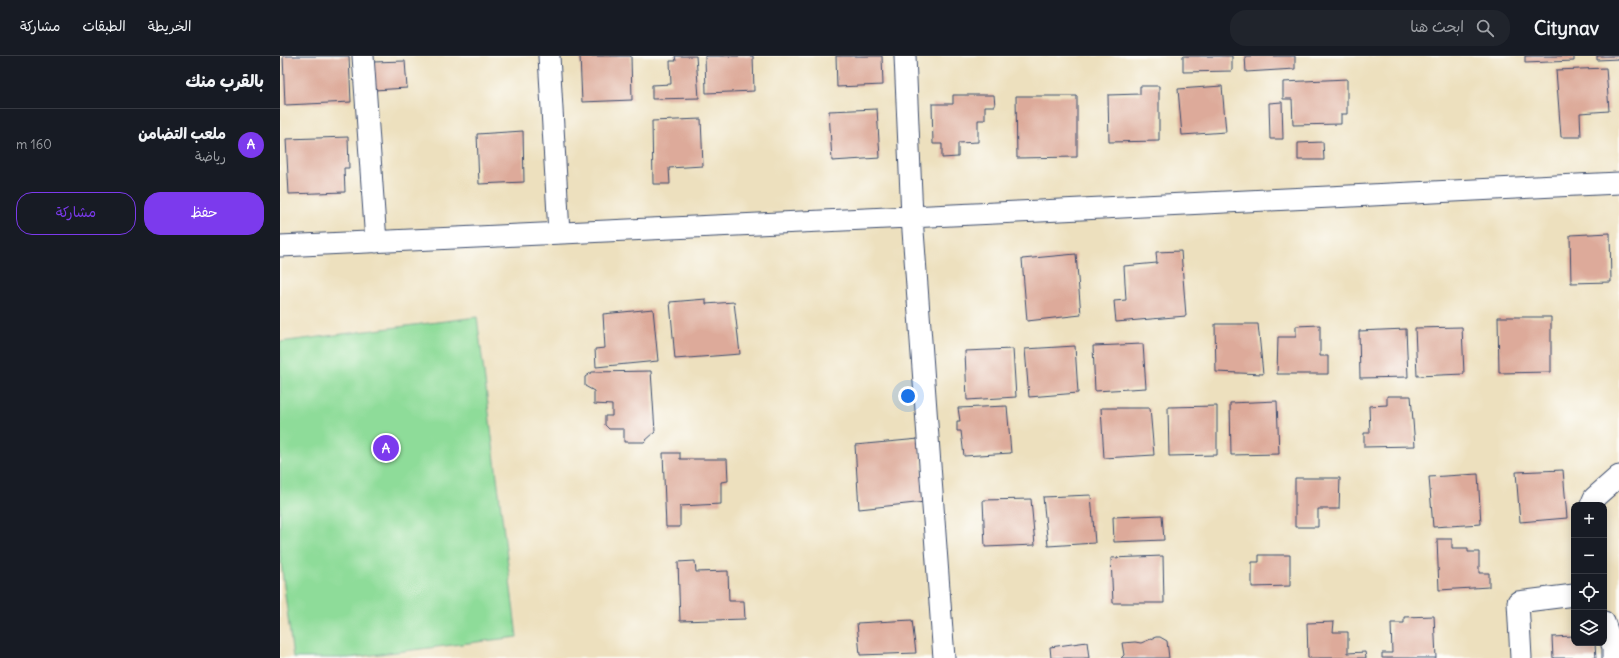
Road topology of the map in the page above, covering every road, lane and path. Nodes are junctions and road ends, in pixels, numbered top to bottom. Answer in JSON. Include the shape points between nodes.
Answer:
{"nodes":[{"id":1,"x":364,"y":56,"type":"edge"},
{"id":2,"x":549,"y":56,"type":"edge"},
{"id":3,"x":905,"y":56,"type":"edge"},
{"id":4,"x":1619,"y":183,"type":"edge"},
{"id":5,"x":912,"y":217,"type":"junction"},
{"id":6,"x":559,"y":233,"type":"junction"},
{"id":7,"x":376,"y":242,"type":"junction"},
{"id":8,"x":280,"y":246,"type":"edge"},
{"id":9,"x":1619,"y":476,"type":"edge"},
{"id":10,"x":1592,"y":502,"type":"edge"},
{"id":11,"x":1571,"y":595,"type":"edge"},
{"id":12,"x":1607,"y":630,"type":"edge"},
{"id":13,"x":944,"y":658,"type":"edge"},
{"id":14,"x":1521,"y":658,"type":"edge"},
{"id":15,"x":1614,"y":658,"type":"edge"}],
"edges":[{"from":1,"to":7,"type":"street"},
{"from":2,"to":6,"type":"street"},
{"from":3,"to":5,"type":"street"},
{"from":4,"to":5,"type":"street"},
{"from":5,"to":6,"type":"street"},
{"from":5,"to":13,"type":"street"},
{"from":6,"to":7,"type":"street"},
{"from":7,"to":8,"type":"street"},
{"from":9,"to":10,"type":"street"},
{"from":11,"to":14,"type":"street","via":[[1518,602]]},
{"from":12,"to":15,"type":"street"}]}
